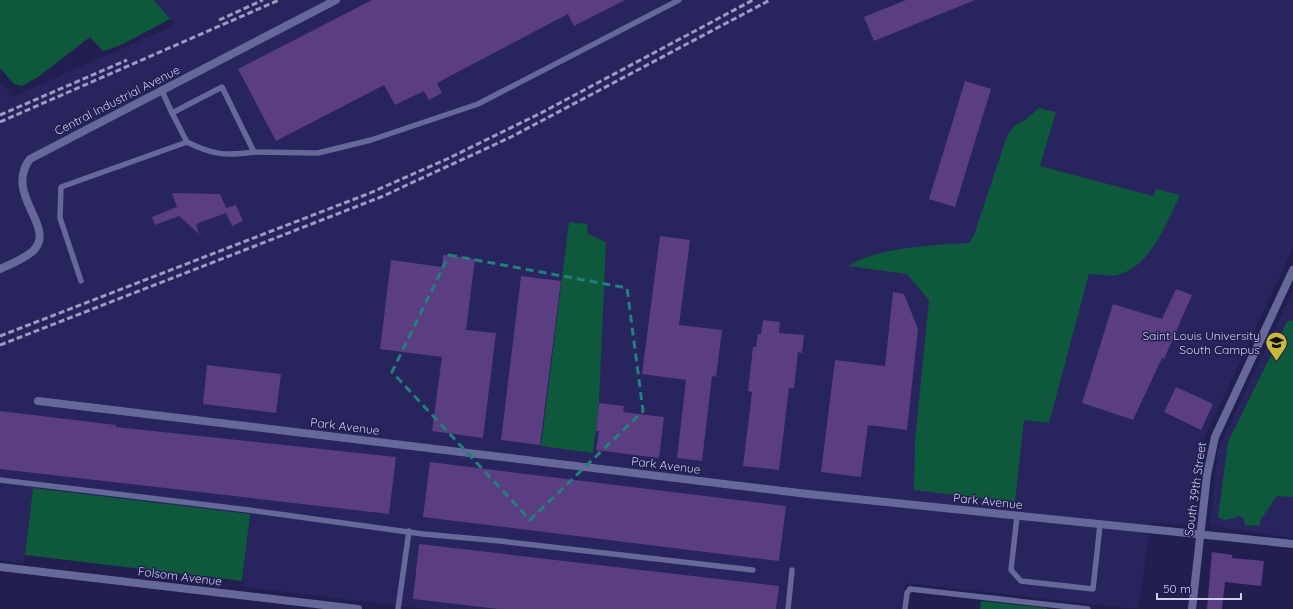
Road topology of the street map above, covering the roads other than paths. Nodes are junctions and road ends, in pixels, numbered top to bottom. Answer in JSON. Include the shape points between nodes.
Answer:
{"nodes":[{"id":1,"x":336,"y":0,"type":"edge"},
{"id":2,"x":679,"y":0,"type":"edge"},
{"id":3,"x":162,"y":91,"type":"junction"},
{"id":4,"x":172,"y":113,"type":"junction"},
{"id":5,"x":187,"y":142,"type":"junction"},
{"id":6,"x":254,"y":152,"type":"junction"},
{"id":7,"x":0,"y":269,"type":"edge"},
{"id":8,"x":1293,"y":270,"type":"edge"},
{"id":9,"x":81,"y":281,"type":"dead end"},
{"id":10,"x":38,"y":401,"type":"dead end"},
{"id":11,"x":0,"y":480,"type":"edge"},
{"id":12,"x":1017,"y":516,"type":"junction"},
{"id":13,"x":1100,"y":525,"type":"junction"},
{"id":14,"x":410,"y":531,"type":"junction"},
{"id":15,"x":1201,"y":536,"type":"junction"},
{"id":16,"x":1293,"y":544,"type":"edge"},
{"id":17,"x":0,"y":567,"type":"edge"},
{"id":18,"x":753,"y":570,"type":"dead end"},
{"id":19,"x":792,"y":570,"type":"dead end"},
{"id":20,"x":358,"y":609,"type":"edge"},
{"id":21,"x":398,"y":609,"type":"edge"},
{"id":22,"x":788,"y":609,"type":"edge"},
{"id":23,"x":905,"y":609,"type":"edge"},
{"id":24,"x":1088,"y":609,"type":"edge"},
{"id":25,"x":1192,"y":609,"type":"edge"}],
"edges":[{"from":1,"to":3,"type":"street","name":"Central Industrial Avenue"},
{"from":2,"to":6,"type":"lane","via":[[478,104],[371,140],[318,153]]},
{"from":3,"to":4,"type":"lane"},
{"from":3,"to":7,"type":"street","name":"Central Industrial Avenue","via":[[30,159],[24,168],[22,190],[40,237],[34,250],[22,259]]},
{"from":4,"to":5,"type":"lane"},
{"from":4,"to":6,"type":"lane","via":[[222,87]]},
{"from":5,"to":6,"type":"lane","via":[[220,154]]},
{"from":5,"to":9,"type":"lane","via":[[61,187],[60,218]]},
{"from":8,"to":15,"type":"street","name":"South 39th Street","via":[[1215,437],[1208,469]]},
{"from":10,"to":12,"type":"street","name":"Park Avenue","via":[[802,494]]},
{"from":11,"to":14,"type":"lane"},
{"from":12,"to":13,"type":"street","name":"Park Avenue"},
{"from":12,"to":13,"type":"lane","via":[[1010,570],[1013,575],[1021,581],[1093,589]]},
{"from":13,"to":15,"type":"street","name":"Park Avenue"},
{"from":14,"to":18,"type":"lane"},
{"from":14,"to":21,"type":"lane"},
{"from":15,"to":16,"type":"street","name":"Park Avenue"},
{"from":15,"to":25,"type":"street","name":"South 39th Street"},
{"from":17,"to":20,"type":"street","name":"Folsom Avenue"},
{"from":19,"to":22,"type":"lane"},
{"from":23,"to":24,"type":"lane","via":[[910,589]]}]}
